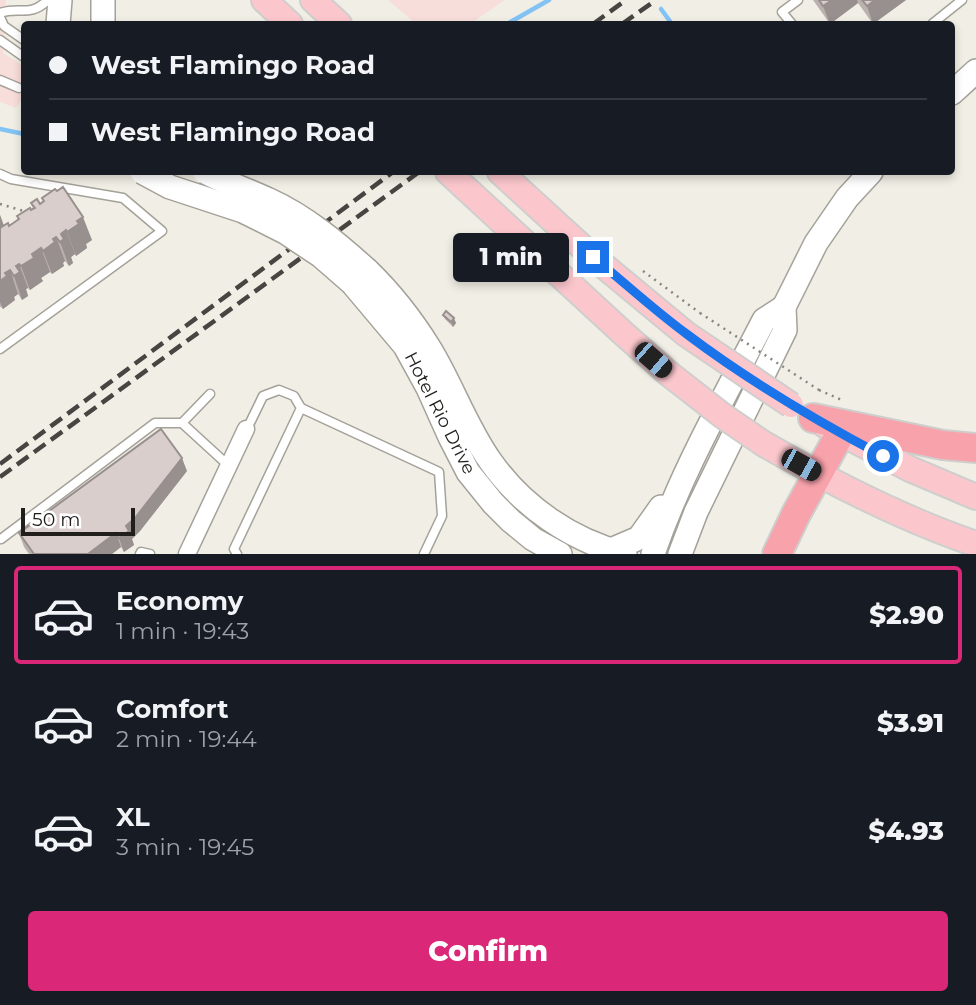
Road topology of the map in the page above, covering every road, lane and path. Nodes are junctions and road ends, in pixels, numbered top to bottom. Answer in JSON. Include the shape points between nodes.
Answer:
{"nodes":[{"id":1,"x":48,"y":0,"type":"edge"},
{"id":2,"x":60,"y":0,"type":"edge"},
{"id":3,"x":103,"y":0,"type":"edge"},
{"id":4,"x":264,"y":0,"type":"edge"},
{"id":5,"x":313,"y":0,"type":"edge"},
{"id":6,"x":798,"y":0,"type":"edge"},
{"id":7,"x":962,"y":0,"type":"edge"},
{"id":8,"x":0,"y":15,"type":"edge"},
{"id":9,"x":58,"y":21,"type":"edge"},
{"id":10,"x":103,"y":21,"type":"edge"},
{"id":11,"x":287,"y":21,"type":"edge"},
{"id":12,"x":336,"y":21,"type":"edge"},
{"id":13,"x":790,"y":21,"type":"edge"},
{"id":14,"x":936,"y":21,"type":"edge"},
{"id":15,"x":21,"y":38,"type":"edge"},
{"id":16,"x":0,"y":40,"type":"edge"},
{"id":17,"x":21,"y":55,"type":"edge"},
{"id":18,"x":0,"y":80,"type":"edge"},
{"id":19,"x":19,"y":88,"type":"dead end"},
{"id":20,"x":0,"y":174,"type":"edge"},
{"id":21,"x":148,"y":175,"type":"edge"},
{"id":22,"x":211,"y":175,"type":"edge"},
{"id":23,"x":451,"y":175,"type":"edge"},
{"id":24,"x":503,"y":175,"type":"edge"},
{"id":25,"x":868,"y":175,"type":"edge"},
{"id":26,"x":0,"y":204,"type":"edge"},
{"id":27,"x":38,"y":215,"type":"edge"},
{"id":28,"x":784,"y":307,"type":"junction"},
{"id":29,"x":700,"y":313,"type":"dead end"},
{"id":30,"x":0,"y":349,"type":"edge"},
{"id":31,"x":819,"y":390,"type":"dead end"},
{"id":32,"x":210,"y":394,"type":"dead end"},
{"id":33,"x":301,"y":408,"type":"junction"},
{"id":34,"x":802,"y":411,"type":"junction"},
{"id":35,"x":182,"y":423,"type":"junction"},
{"id":36,"x":247,"y":429,"type":"joint"},
{"id":37,"x":840,"y":434,"type":"junction"},
{"id":38,"x":976,"y":448,"type":"edge"},
{"id":39,"x":694,"y":458,"type":"junction"},
{"id":40,"x":229,"y":466,"type":"junction"},
{"id":41,"x":818,"y":474,"type":"junction"},
{"id":42,"x":976,"y":496,"type":"edge"},
{"id":43,"x":1,"y":539,"type":"edge"},
{"id":44,"x":976,"y":544,"type":"edge"},
{"id":45,"x":618,"y":552,"type":"edge"},
{"id":46,"x":140,"y":554,"type":"edge"},
{"id":47,"x":150,"y":554,"type":"edge"},
{"id":48,"x":187,"y":554,"type":"edge"},
{"id":49,"x":237,"y":554,"type":"edge"},
{"id":50,"x":424,"y":554,"type":"edge"},
{"id":51,"x":560,"y":554,"type":"edge"},
{"id":52,"x":653,"y":554,"type":"edge"},
{"id":53,"x":680,"y":554,"type":"edge"},
{"id":54,"x":777,"y":554,"type":"edge"}],
"edges":[{"from":1,"to":8,"type":"lane","via":[[30,11],[10,10]]},
{"from":2,"to":9,"type":"main road"},
{"from":3,"to":10,"type":"main road"},
{"from":4,"to":11,"type":"main road"},
{"from":5,"to":12,"type":"main road"},
{"from":6,"to":13,"type":"lane","via":[[782,12]]},
{"from":7,"to":14,"type":"lane"},
{"from":8,"to":15,"type":"lane","via":[[4,26]]},
{"from":16,"to":17,"type":"lane"},
{"from":18,"to":19,"type":"lane"},
{"from":20,"to":30,"type":"lane","via":[[123,198],[162,231]]},
{"from":21,"to":51,"type":"main road","name":"Hotel Rio Drive","bridge":true,"via":[[285,232],[352,283],[405,346],[468,472],[512,521]]},
{"from":22,"to":45,"type":"main road","name":"Hotel Rio Drive","bridge":true,"via":[[296,215],[367,270],[388,290],[430,349],[490,461],[518,494],[581,539]]},
{"from":23,"to":41,"type":"main road","bridge":true,"via":[[668,373],[764,444]]},
{"from":24,"to":34,"type":"main road","bridge":true,"via":[[686,334]]},
{"from":25,"to":28,"type":"main road","via":[[816,243]]},
{"from":26,"to":27,"type":"path"},
{"from":28,"to":39,"type":"main road","via":[[764,320]]},
{"from":28,"to":53,"type":"main road","via":[[785,330]]},
{"from":29,"to":31,"type":"path","bridge":true},
{"from":32,"to":35,"type":"lane"},
{"from":33,"to":36,"type":"lane","via":[[294,396],[279,390],[263,396]]},
{"from":33,"to":49,"type":"lane","via":[[234,549]]},
{"from":33,"to":50,"type":"lane","via":[[439,472],[442,516]]},
{"from":34,"to":37,"type":"main road"},
{"from":34,"to":38,"type":"highway","via":[[943,445]]},
{"from":35,"to":40,"type":"lane"},
{"from":35,"to":43,"type":"lane","via":[[155,423]]},
{"from":36,"to":40,"type":"street"},
{"from":37,"to":41,"type":"highway"},
{"from":37,"to":42,"type":"main road"},
{"from":39,"to":45,"type":"main road","via":[[639,538]]},
{"from":39,"to":52,"type":"main road"},
{"from":40,"to":48,"type":"street"},
{"from":41,"to":44,"type":"main road","via":[[877,504]]},
{"from":41,"to":54,"type":"highway"},
{"from":46,"to":47,"type":"lane"}]}
